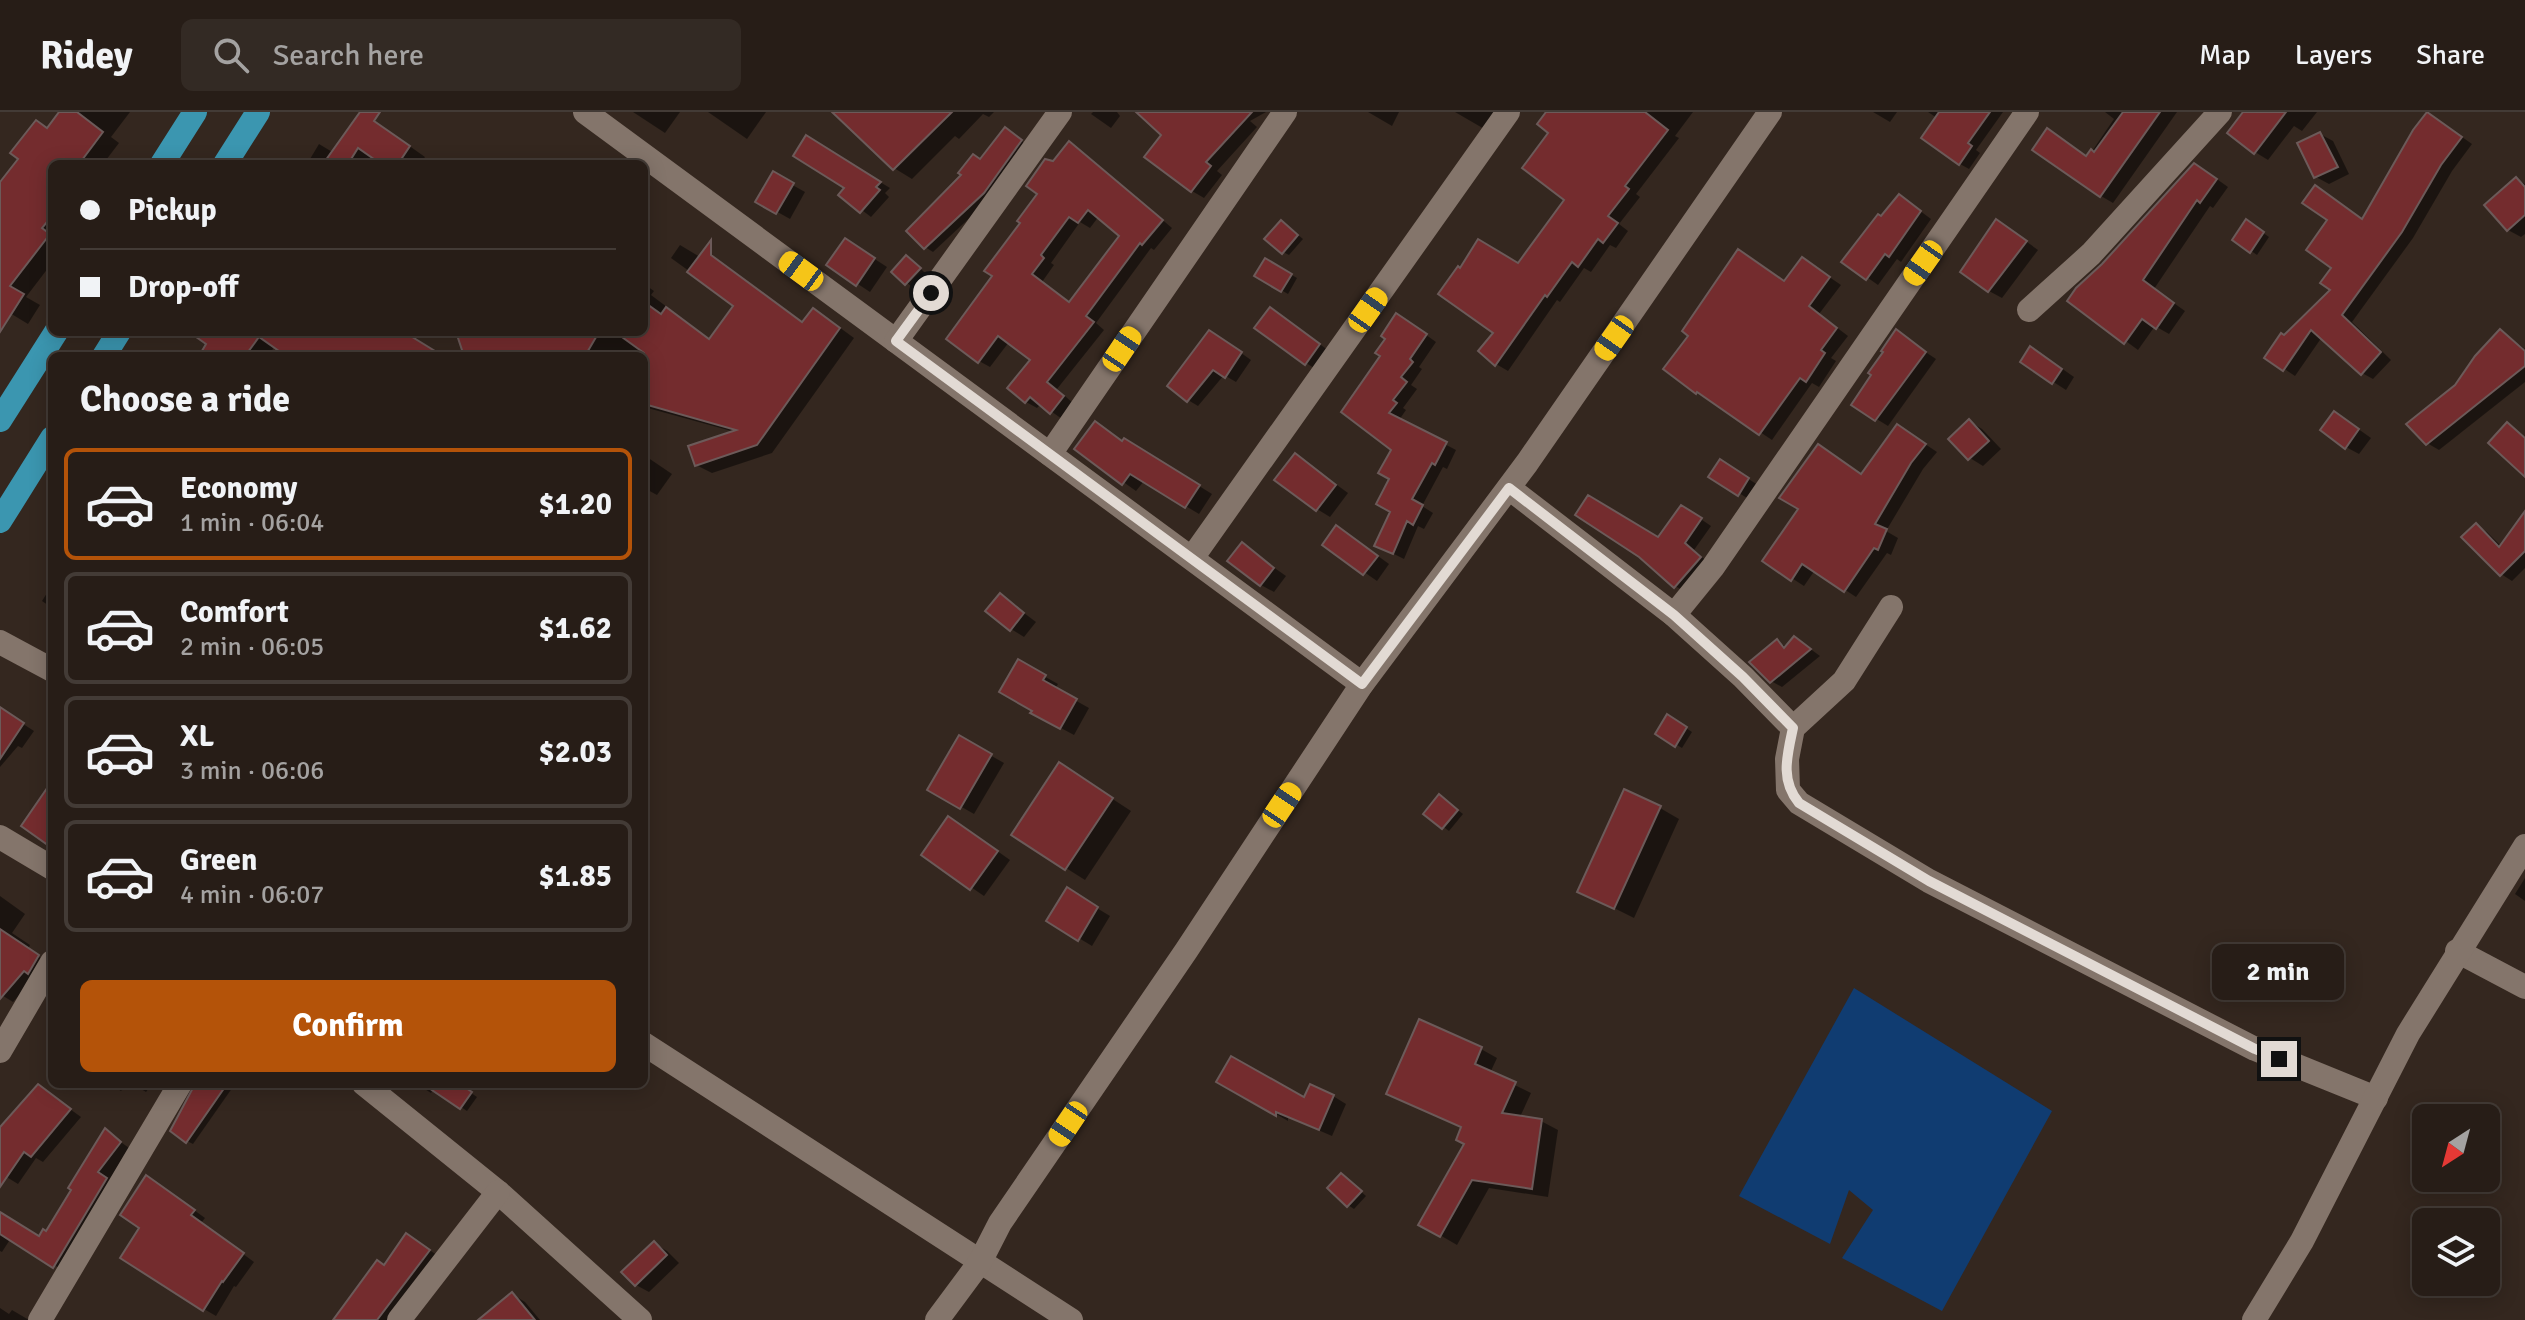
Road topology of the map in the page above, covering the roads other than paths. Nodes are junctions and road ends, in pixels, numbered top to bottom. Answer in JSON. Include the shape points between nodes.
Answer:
{"nodes":[{"id":1,"x":195,"y":112,"type":"edge"},
{"id":2,"x":258,"y":112,"type":"edge"},
{"id":3,"x":585,"y":112,"type":"edge"},
{"id":4,"x":1060,"y":112,"type":"edge"},
{"id":5,"x":1285,"y":112,"type":"edge"},
{"id":6,"x":1508,"y":112,"type":"edge"},
{"id":7,"x":1770,"y":112,"type":"edge"},
{"id":8,"x":2027,"y":112,"type":"edge"},
{"id":9,"x":2220,"y":112,"type":"edge"},
{"id":10,"x":165,"y":160,"type":"edge"},
{"id":11,"x":228,"y":160,"type":"edge"},
{"id":12,"x":2029,"y":310,"type":"dead end"},
{"id":13,"x":53,"y":336,"type":"edge"},
{"id":14,"x":896,"y":341,"type":"junction"},
{"id":15,"x":0,"y":420,"type":"edge"},
{"id":16,"x":48,"y":444,"type":"edge"},
{"id":17,"x":1050,"y":454,"type":"junction"},
{"id":18,"x":1509,"y":488,"type":"junction"},
{"id":19,"x":0,"y":521,"type":"edge"},
{"id":20,"x":1192,"y":558,"type":"junction"},
{"id":21,"x":1891,"y":607,"type":"dead end"},
{"id":22,"x":1674,"y":615,"type":"junction"},
{"id":23,"x":0,"y":642,"type":"edge"},
{"id":24,"x":48,"y":668,"type":"edge"},
{"id":25,"x":1362,"y":684,"type":"junction"},
{"id":26,"x":1793,"y":728,"type":"junction"},
{"id":27,"x":0,"y":837,"type":"edge"},
{"id":28,"x":2525,"y":846,"type":"edge"},
{"id":29,"x":48,"y":866,"type":"edge"},
{"id":30,"x":2457,"y":951,"type":"junction"},
{"id":31,"x":48,"y":969,"type":"edge"},
{"id":32,"x":2525,"y":987,"type":"edge"},
{"id":33,"x":648,"y":1047,"type":"edge"},
{"id":34,"x":0,"y":1051,"type":"edge"},
{"id":35,"x":178,"y":1088,"type":"edge"},
{"id":36,"x":369,"y":1088,"type":"edge"},
{"id":37,"x":2376,"y":1098,"type":"junction"},
{"id":38,"x":498,"y":1192,"type":"junction"},
{"id":39,"x":980,"y":1262,"type":"junction"},
{"id":40,"x":40,"y":1320,"type":"edge"},
{"id":41,"x":399,"y":1320,"type":"edge"},
{"id":42,"x":640,"y":1320,"type":"edge"},
{"id":43,"x":937,"y":1320,"type":"edge"},
{"id":44,"x":1071,"y":1320,"type":"edge"},
{"id":45,"x":2254,"y":1320,"type":"edge"}],
"edges":[{"from":1,"to":10,"type":"highway"},
{"from":2,"to":11,"type":"highway"},
{"from":3,"to":14,"type":"street"},
{"from":4,"to":14,"type":"street"},
{"from":5,"to":17,"type":"street"},
{"from":6,"to":20,"type":"street"},
{"from":7,"to":18,"type":"street"},
{"from":8,"to":22,"type":"street","via":[[1713,567]]},
{"from":9,"to":12,"type":"street","via":[[2091,254]]},
{"from":13,"to":15,"type":"highway"},
{"from":14,"to":17,"type":"street"},
{"from":16,"to":19,"type":"highway"},
{"from":17,"to":20,"type":"street"},
{"from":18,"to":22,"type":"street"},
{"from":18,"to":25,"type":"street"},
{"from":20,"to":25,"type":"street"},
{"from":21,"to":26,"type":"street","via":[[1844,681]]},
{"from":22,"to":26,"type":"street"},
{"from":23,"to":24,"type":"street"},
{"from":25,"to":39,"type":"street","via":[[1000,1223]]},
{"from":26,"to":37,"type":"street","via":[[1788,790],[1799,803],[1929,881],[2255,1049]]},
{"from":27,"to":29,"type":"street"},
{"from":28,"to":30,"type":"street"},
{"from":30,"to":32,"type":"street"},
{"from":30,"to":37,"type":"street"},
{"from":31,"to":34,"type":"street"},
{"from":33,"to":39,"type":"street"},
{"from":35,"to":40,"type":"street"},
{"from":36,"to":38,"type":"street"},
{"from":37,"to":45,"type":"street","via":[[2302,1241]]},
{"from":38,"to":41,"type":"street"},
{"from":38,"to":42,"type":"street"},
{"from":39,"to":43,"type":"street"},
{"from":39,"to":44,"type":"street"}]}
